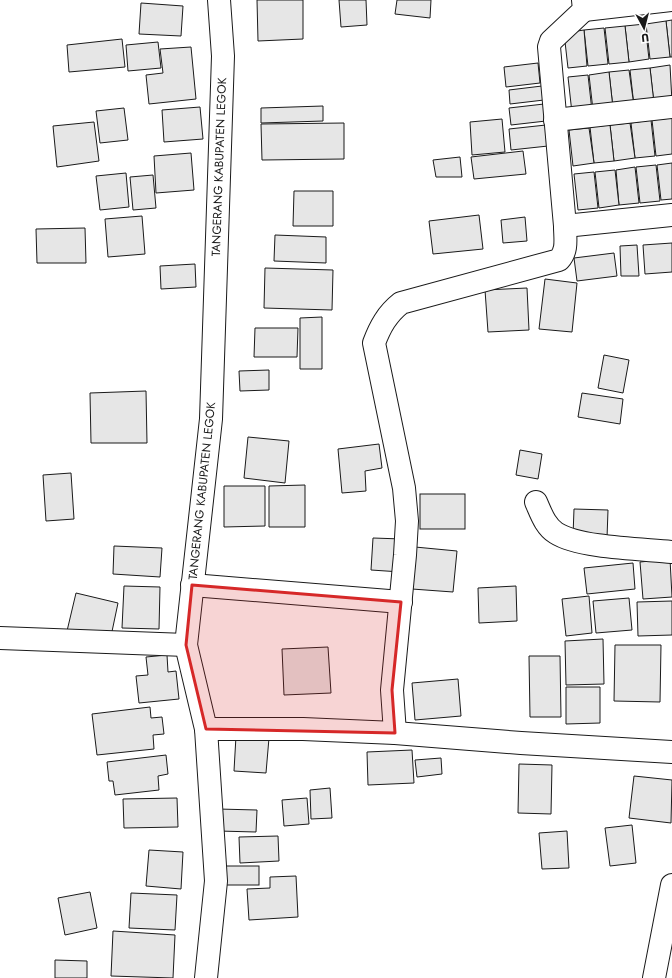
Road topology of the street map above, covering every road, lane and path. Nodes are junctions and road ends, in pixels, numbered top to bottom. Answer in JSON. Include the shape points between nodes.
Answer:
{"nodes":[{"id":1,"x":220,"y":0,"type":"edge"},
{"id":2,"x":671,"y":0,"type":"edge"},
{"id":3,"x":583,"y":5,"type":"edge"},
{"id":4,"x":672,"y":107,"type":"edge"},
{"id":5,"x":554,"y":120,"type":"junction"},
{"id":6,"x":672,"y":214,"type":"edge"},
{"id":7,"x":565,"y":226,"type":"junction"},
{"id":8,"x":536,"y":502,"type":"dead end"},
{"id":9,"x":672,"y":552,"type":"edge"},
{"id":10,"x":192,"y":585,"type":"junction"},
{"id":11,"x":401,"y":602,"type":"junction"},
{"id":12,"x":0,"y":638,"type":"edge"},
{"id":13,"x":186,"y":646,"type":"junction"},
{"id":14,"x":206,"y":729,"type":"junction"},
{"id":15,"x":395,"y":733,"type":"junction"},
{"id":16,"x":672,"y":752,"type":"edge"},
{"id":17,"x":672,"y":885,"type":"edge"},
{"id":18,"x":206,"y":978,"type":"edge"},
{"id":19,"x":654,"y":978,"type":"edge"}],
"edges":[{"from":1,"to":10,"type":"street","name":"TANGERANG KABUPATEN LEGOK","via":[[223,56],[211,418]]},
{"from":2,"to":3,"type":"street"},
{"from":3,"to":5,"type":"street","via":[[549,44]]},
{"from":4,"to":5,"type":"street"},
{"from":5,"to":7,"type":"street"},
{"from":6,"to":7,"type":"street"},
{"from":7,"to":11,"type":"street","via":[[566,248],[559,260],[401,303],[378,331],[374,343],[404,488],[406,535]]},
{"from":8,"to":9,"type":"street","via":[[547,525],[556,533],[586,544]]},
{"from":10,"to":11,"type":"street"},
{"from":10,"to":13,"type":"street","name":"TANGERANG KABUPATEN LEGOK"},
{"from":11,"to":15,"type":"street","via":[[392,690]]},
{"from":12,"to":13,"type":"street"},
{"from":13,"to":14,"type":"street","name":"TANGERANG KABUPATEN LEGOK"},
{"from":14,"to":15,"type":"street","via":[[303,729]]},
{"from":14,"to":18,"type":"street","name":"TANGERANG KABUPATEN LEGOK","via":[[216,880]]},
{"from":15,"to":16,"type":"street"},
{"from":17,"to":19,"type":"street"}]}
